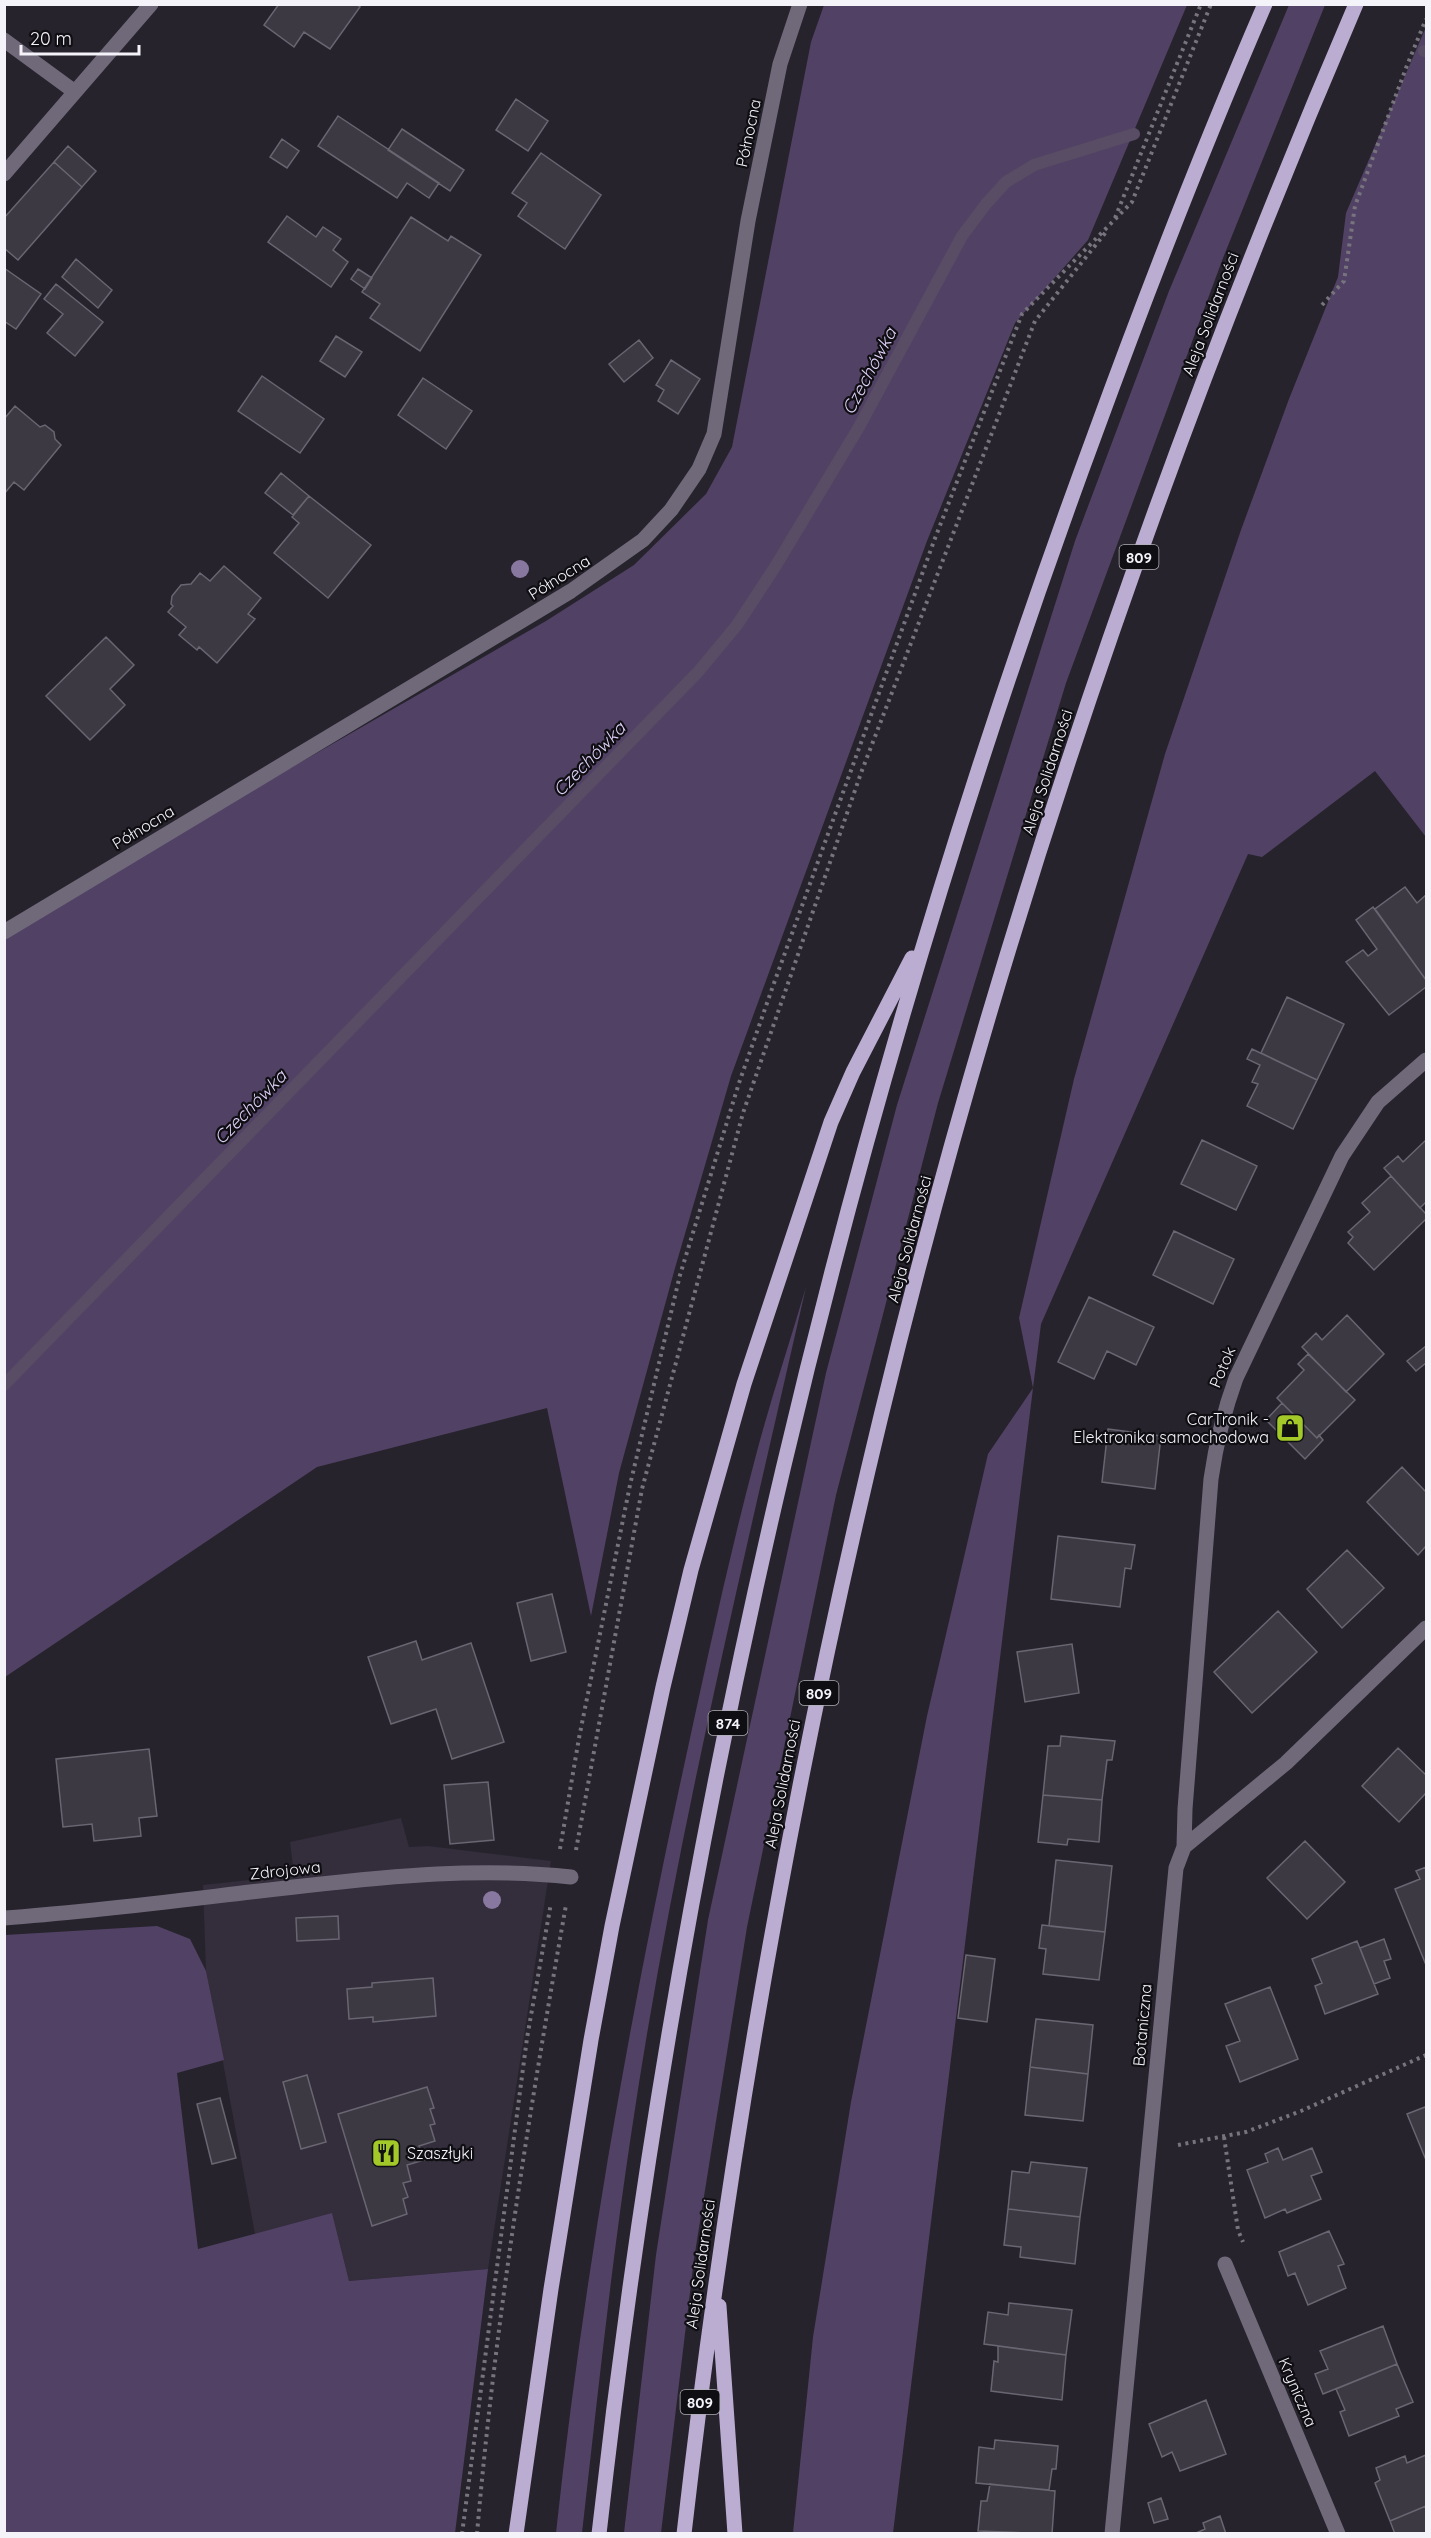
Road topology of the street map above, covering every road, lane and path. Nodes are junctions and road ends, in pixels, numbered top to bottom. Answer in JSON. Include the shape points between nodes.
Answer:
{"nodes":[{"id":1,"x":151,"y":4,"type":"edge"},
{"id":2,"x":800,"y":4,"type":"edge"},
{"id":3,"x":1201,"y":4,"type":"edge"},
{"id":4,"x":1211,"y":4,"type":"edge"},
{"id":5,"x":1265,"y":4,"type":"edge"},
{"id":6,"x":1356,"y":4,"type":"edge"},
{"id":7,"x":1426,"y":19,"type":"edge"},
{"id":8,"x":4,"y":40,"type":"edge"},
{"id":9,"x":75,"y":92,"type":"junction"},
{"id":10,"x":4,"y":174,"type":"edge"},
{"id":11,"x":1113,"y":220,"type":"junction"},
{"id":12,"x":1322,"y":305,"type":"dead end"},
{"id":13,"x":928,"y":928,"type":"junction"},
{"id":14,"x":4,"y":932,"type":"edge"},
{"id":15,"x":1426,"y":1060,"type":"edge"},
{"id":16,"x":1426,"y":1628,"type":"edge"},
{"id":17,"x":1184,"y":1847,"type":"junction"},
{"id":18,"x":563,"y":1876,"type":"junction"},
{"id":19,"x":4,"y":1918,"type":"edge"},
{"id":20,"x":1426,"y":2055,"type":"edge"},
{"id":21,"x":1175,"y":2135,"type":"dead end"},
{"id":22,"x":1224,"y":2137,"type":"junction"},
{"id":23,"x":1238,"y":2230,"type":"dead end"},
{"id":24,"x":1225,"y":2264,"type":"dead end"},
{"id":25,"x":717,"y":2271,"type":"junction"},
{"id":26,"x":462,"y":2534,"type":"edge"},
{"id":27,"x":477,"y":2534,"type":"edge"},
{"id":28,"x":516,"y":2534,"type":"edge"},
{"id":29,"x":599,"y":2534,"type":"edge"},
{"id":30,"x":684,"y":2534,"type":"edge"},
{"id":31,"x":735,"y":2534,"type":"edge"},
{"id":32,"x":1112,"y":2534,"type":"edge"},
{"id":33,"x":1338,"y":2534,"type":"edge"}],
"edges":[{"from":1,"to":9,"type":"street"},
{"from":2,"to":14,"type":"street","name":"Północna","via":[[780,64],[748,221],[714,434],[699,469],[671,510],[643,540],[571,591]]},
{"from":3,"to":11,"type":"path"},
{"from":4,"to":11,"type":"path","via":[[1132,202]]},
{"from":5,"to":13,"type":"main road","via":[[1159,263],[1070,500],[1000,701]]},
{"from":6,"to":25,"type":"main road","name":"Aleja Solidarności","number":"809","via":[[1254,251],[1160,499],[1026,893],[959,1122],[883,1411],[823,1672],[769,1947]]},
{"from":7,"to":12,"type":"path","via":[[1355,206],[1344,281]]},
{"from":8,"to":9,"type":"street"},
{"from":9,"to":10,"type":"street"},
{"from":11,"to":18,"type":"path","via":[[1035,321],[861,774],[743,1113],[642,1489]]},
{"from":11,"to":18,"type":"path","via":[[1022,314],[930,552],[739,1083],[680,1275],[632,1474],[579,1738]]},
{"from":13,"to":28,"type":"main road","via":[[831,1122],[744,1384],[691,1570],[612,1926],[589,2051]]},
{"from":13,"to":29,"type":"main road","number":"874","via":[[864,1149],[808,1366],[724,1739],[666,2048],[627,2308]]},
{"from":15,"to":17,"type":"street","name":"Potok","via":[[1378,1102],[1342,1156],[1227,1403],[1211,1479]]},
{"from":16,"to":17,"type":"street","via":[[1286,1763]]},
{"from":17,"to":32,"type":"street","name":"Botaniczna","via":[[1172,1891]]},
{"from":18,"to":19,"type":"street","name":"Zdrojowa","via":[[493,1873],[376,1878]]},
{"from":18,"to":26,"type":"path","via":[[527,2038]]},
{"from":18,"to":27,"type":"path"},
{"from":20,"to":22,"type":"path","via":[[1301,2111]]},
{"from":21,"to":22,"type":"path","via":[[1174,2146]]},
{"from":22,"to":23,"type":"path"},
{"from":24,"to":33,"type":"street","name":"Kryniczna"},
{"from":25,"to":30,"type":"main road","name":"Aleja Solidarności","number":"809"},
{"from":25,"to":31,"type":"main road"}]}
